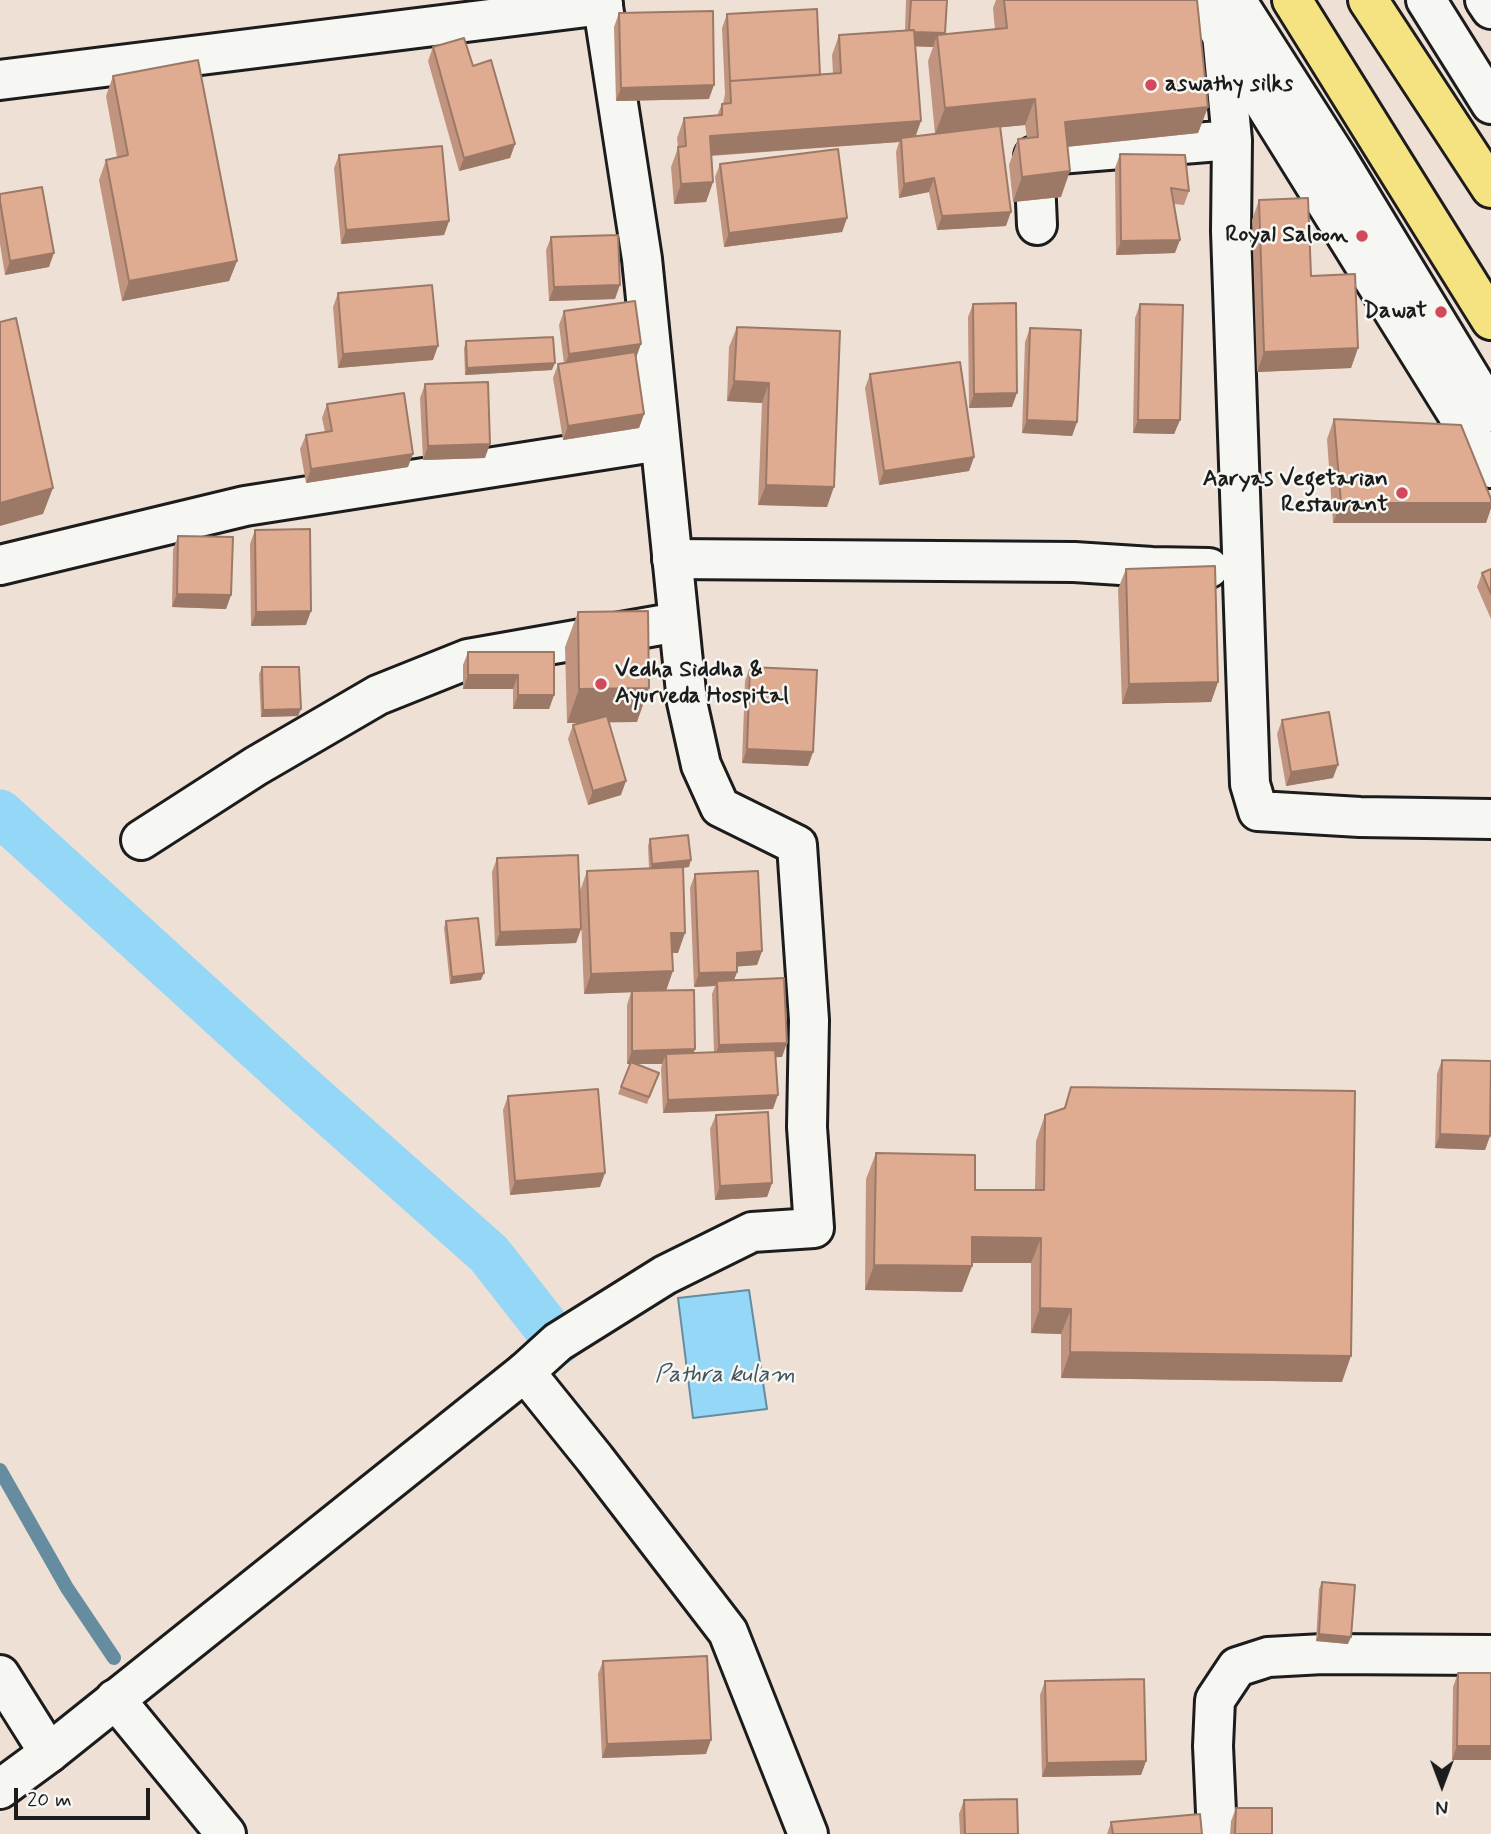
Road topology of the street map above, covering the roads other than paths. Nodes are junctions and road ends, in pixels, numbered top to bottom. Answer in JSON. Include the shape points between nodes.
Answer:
{"nodes":[{"id":1,"x":1200,"y":0,"type":"edge"},
{"id":2,"x":1236,"y":0,"type":"edge"},
{"id":3,"x":1292,"y":0,"type":"edge"},
{"id":4,"x":1368,"y":0,"type":"edge"},
{"id":5,"x":1426,"y":0,"type":"edge"},
{"id":6,"x":1485,"y":0,"type":"edge"},
{"id":7,"x":602,"y":2,"type":"edge"},
{"id":8,"x":1491,"y":9,"type":"edge"},
{"id":9,"x":1222,"y":34,"type":"junction"},
{"id":10,"x":0,"y":80,"type":"edge"},
{"id":11,"x":1491,"y":104,"type":"edge"},
{"id":12,"x":1232,"y":141,"type":"junction"},
{"id":13,"x":1491,"y":188,"type":"edge"},
{"id":14,"x":1037,"y":225,"type":"dead end"},
{"id":15,"x":1491,"y":320,"type":"edge"},
{"id":16,"x":1491,"y":412,"type":"edge"},
{"id":17,"x":660,"y":441,"type":"junction"},
{"id":18,"x":1491,"y":468,"type":"edge"},
{"id":19,"x":672,"y":559,"type":"junction"},
{"id":20,"x":0,"y":565,"type":"edge"},
{"id":21,"x":1243,"y":568,"type":"junction"},
{"id":22,"x":678,"y":622,"type":"junction"},
{"id":23,"x":1491,"y":819,"type":"edge"},
{"id":24,"x":141,"y":840,"type":"dead end"},
{"id":25,"x":525,"y":1372,"type":"junction"},
{"id":26,"x":1491,"y":1655,"type":"edge"},
{"id":27,"x":0,"y":1675,"type":"edge"},
{"id":28,"x":115,"y":1699,"type":"junction"},
{"id":29,"x":49,"y":1753,"type":"junction"},
{"id":30,"x":0,"y":1789,"type":"edge"},
{"id":31,"x":226,"y":1834,"type":"edge"},
{"id":32,"x":808,"y":1834,"type":"edge"},
{"id":33,"x":1217,"y":1834,"type":"edge"}],
"edges":[{"from":1,"to":9,"type":"street"},
{"from":2,"to":16,"type":"street"},
{"from":3,"to":15,"type":"highway"},
{"from":4,"to":13,"type":"highway"},
{"from":5,"to":11,"type":"street"},
{"from":6,"to":8,"type":"street"},
{"from":7,"to":10,"type":"street"},
{"from":7,"to":17,"type":"street","via":[[642,260]]},
{"from":9,"to":12,"type":"street"},
{"from":9,"to":18,"type":"street"},
{"from":12,"to":14,"type":"street","via":[[1034,156]]},
{"from":12,"to":21,"type":"street"},
{"from":17,"to":19,"type":"street"},
{"from":17,"to":20,"type":"street","via":[[245,506]]},
{"from":19,"to":21,"type":"street"},
{"from":19,"to":22,"type":"street"},
{"from":21,"to":23,"type":"street","via":[[1250,784],[1258,811]]},
{"from":22,"to":24,"type":"street","via":[[468,659],[378,695],[256,765]]},
{"from":22,"to":25,"type":"street","via":[[687,702],[701,765],[720,807],[797,845],[809,1020],[807,1127],[814,1228],[752,1232],[665,1275],[558,1342]]},
{"from":25,"to":28,"type":"street"},
{"from":25,"to":32,"type":"street","via":[[729,1632]]},
{"from":26,"to":33,"type":"street","via":[[1323,1654],[1268,1657],[1237,1667],[1215,1700]]},
{"from":27,"to":29,"type":"street"},
{"from":28,"to":29,"type":"street"},
{"from":28,"to":31,"type":"street"},
{"from":29,"to":30,"type":"street"}]}
